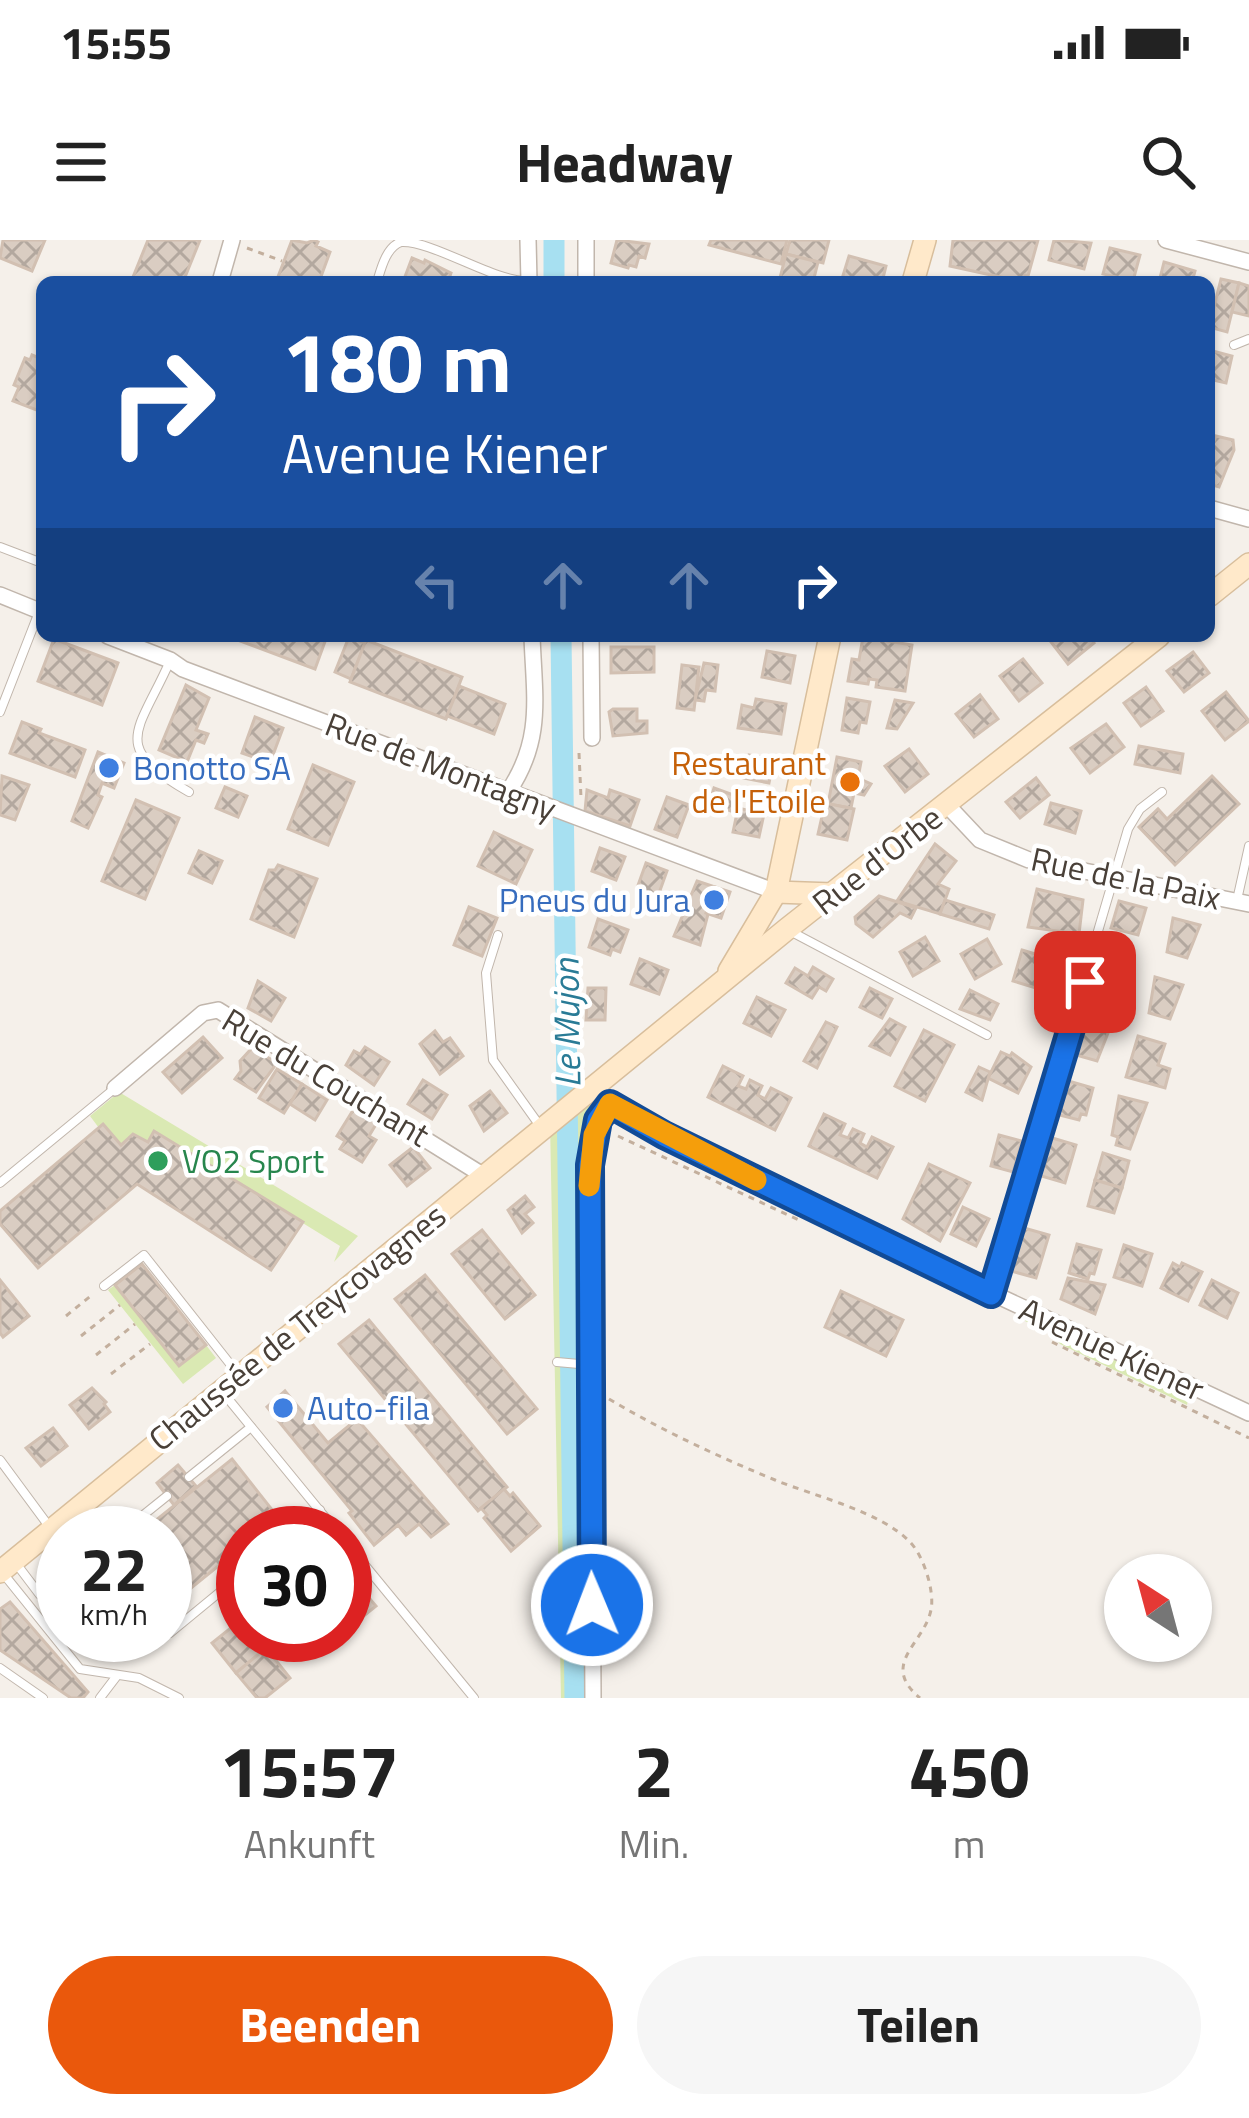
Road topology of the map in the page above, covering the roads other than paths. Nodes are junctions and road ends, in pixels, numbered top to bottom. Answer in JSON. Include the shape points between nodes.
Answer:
{"nodes":[{"id":1,"x":527,"y":240,"type":"edge"},
{"id":2,"x":586,"y":240,"type":"edge"},
{"id":3,"x":925,"y":240,"type":"edge"},
{"id":4,"x":1166,"y":240,"type":"edge"},
{"id":5,"x":236,"y":243,"type":"edge"},
{"id":6,"x":1249,"y":262,"type":"edge"},
{"id":7,"x":222,"y":276,"type":"edge"},
{"id":8,"x":379,"y":276,"type":"edge"},
{"id":9,"x":501,"y":276,"type":"edge"},
{"id":10,"x":529,"y":276,"type":"edge"},
{"id":11,"x":586,"y":276,"type":"edge"},
{"id":12,"x":915,"y":276,"type":"edge"},
{"id":13,"x":1249,"y":339,"type":"edge"},
{"id":14,"x":1234,"y":345,"type":"dead end"},
{"id":15,"x":1215,"y":510,"type":"edge"},
{"id":16,"x":1249,"y":519,"type":"edge"},
{"id":17,"x":0,"y":547,"type":"edge"},
{"id":18,"x":36,"y":561,"type":"edge"},
{"id":19,"x":1249,"y":564,"type":"edge"},
{"id":20,"x":1215,"y":591,"type":"edge"},
{"id":21,"x":0,"y":595,"type":"edge"},
{"id":22,"x":36,"y":609,"type":"edge"},
{"id":23,"x":36,"y":623,"type":"edge"},
{"id":24,"x":124,"y":642,"type":"edge"},
{"id":25,"x":532,"y":642,"type":"edge"},
{"id":26,"x":591,"y":642,"type":"edge"},
{"id":27,"x":829,"y":642,"type":"edge"},
{"id":28,"x":1152,"y":642,"type":"edge"},
{"id":29,"x":170,"y":660,"type":"junction"},
{"id":30,"x":0,"y":712,"type":"edge"},
{"id":31,"x":586,"y":738,"type":"road end"},
{"id":32,"x":189,"y":792,"type":"dead end"},
{"id":33,"x":508,"y":792,"type":"junction"},
{"id":34,"x":1162,"y":792,"type":"dead end"},
{"id":35,"x":948,"y":806,"type":"junction"},
{"id":36,"x":1249,"y":846,"type":"edge"},
{"id":37,"x":1116,"y":878,"type":"junction"},
{"id":38,"x":776,"y":892,"type":"junction"},
{"id":39,"x":833,"y":895,"type":"junction"},
{"id":40,"x":1243,"y":903,"type":"edge"},
{"id":41,"x":787,"y":929,"type":"junction"},
{"id":42,"x":497,"y":935,"type":"dead end"},
{"id":43,"x":721,"y":984,"type":"junction"},
{"id":44,"x":987,"y":1035,"type":"dead end"},
{"id":45,"x":115,"y":1088,"type":"joint"},
{"id":46,"x":589,"y":1089,"type":"junction"},
{"id":47,"x":610,"y":1104,"type":"junction"},
{"id":48,"x":546,"y":1124,"type":"junction"},
{"id":49,"x":484,"y":1176,"type":"junction"},
{"id":50,"x":0,"y":1183,"type":"edge"},
{"id":51,"x":104,"y":1286,"type":"road end"},
{"id":52,"x":991,"y":1294,"type":"junction"},
{"id":53,"x":557,"y":1362,"type":"dead end"},
{"id":54,"x":591,"y":1365,"type":"junction"},
{"id":55,"x":238,"y":1374,"type":"junction"},
{"id":56,"x":220,"y":1390,"type":"junction"},
{"id":57,"x":1249,"y":1413,"type":"edge"},
{"id":58,"x":251,"y":1426,"type":"junction"},
{"id":59,"x":0,"y":1460,"type":"edge"},
{"id":60,"x":189,"y":1477,"type":"dead end"},
{"id":61,"x":167,"y":1496,"type":"dead end"},
{"id":62,"x":80,"y":1506,"type":"edge"},
{"id":63,"x":155,"y":1506,"type":"edge"},
{"id":64,"x":317,"y":1506,"type":"edge"},
{"id":65,"x":36,"y":1509,"type":"edge"},
{"id":66,"x":36,"y":1542,"type":"edge"},
{"id":67,"x":5,"y":1568,"type":"edge"},
{"id":68,"x":372,"y":1574,"type":"edge"},
{"id":69,"x":36,"y":1591,"type":"edge"},
{"id":70,"x":216,"y":1595,"type":"edge"},
{"id":71,"x":192,"y":1615,"type":"edge"},
{"id":72,"x":0,"y":1668,"type":"edge"},
{"id":73,"x":116,"y":1677,"type":"junction"},
{"id":74,"x":43,"y":1698,"type":"edge"},
{"id":75,"x":100,"y":1698,"type":"edge"},
{"id":76,"x":178,"y":1698,"type":"edge"},
{"id":77,"x":474,"y":1698,"type":"edge"},
{"id":78,"x":593,"y":1698,"type":"edge"}],
"edges":[{"from":1,"to":10,"type":"street"},
{"from":2,"to":11,"type":"street"},
{"from":3,"to":12,"type":"main road"},
{"from":4,"to":6,"type":"street"},
{"from":5,"to":7,"type":"street"},
{"from":8,"to":9,"type":"lane","via":[[393,248],[412,241]]},
{"from":13,"to":14,"type":"lane"},
{"from":15,"to":16,"type":"street"},
{"from":17,"to":18,"type":"lane"},
{"from":19,"to":20,"type":"main road"},
{"from":21,"to":22,"type":"street"},
{"from":23,"to":30,"type":"lane"},
{"from":24,"to":29,"type":"street","name":"Rue de Montagny"},
{"from":25,"to":33,"type":"street","via":[[534,741]]},
{"from":26,"to":31,"type":"street"},
{"from":27,"to":38,"type":"main road"},
{"from":28,"to":35,"type":"main road","name":"Rue d'Orbe"},
{"from":29,"to":32,"type":"lane","via":[[136,746],[146,765]]},
{"from":29,"to":33,"type":"street","name":"Rue de Montagny"},
{"from":33,"to":38,"type":"street","name":"Rue de Montagny","via":[[582,812]]},
{"from":34,"to":37,"type":"lane","via":[[1128,829]]},
{"from":35,"to":37,"type":"street","name":"Rue de la Paix","via":[[980,840],[1029,860]]},
{"from":35,"to":39,"type":"main road","name":"Rue d'Orbe"},
{"from":36,"to":40,"type":"lane"},
{"from":37,"to":40,"type":"street","name":"Rue de la Paix"},
{"from":37,"to":52,"type":"lane"},
{"from":38,"to":39,"type":"main road"},
{"from":38,"to":41,"type":"main road"},
{"from":38,"to":43,"type":"main road"},
{"from":39,"to":41,"type":"main road","name":"Rue d'Orbe"},
{"from":41,"to":43,"type":"main road","name":"Rue d'Orbe"},
{"from":41,"to":44,"type":"lane"},
{"from":42,"to":48,"type":"lane","via":[[486,973],[493,1060]]},
{"from":43,"to":46,"type":"main road","name":"Rue d'Orbe"},
{"from":45,"to":49,"type":"street","name":"Rue du Couchant","via":[[203,1013],[218,1010]]},
{"from":45,"to":50,"type":"lane"},
{"from":46,"to":47,"type":"street","name":"Avenue Kiener"},
{"from":46,"to":48,"type":"main road","name":"Chaussée de Treycovagnes"},
{"from":47,"to":52,"type":"street","name":"Avenue Kiener"},
{"from":47,"to":54,"type":"street","via":[[598,1120],[590,1165]]},
{"from":48,"to":49,"type":"main road","name":"Chaussée de Treycovagnes"},
{"from":49,"to":55,"type":"main road","name":"Chaussée de Treycovagnes"},
{"from":51,"to":55,"type":"lane","via":[[144,1255]]},
{"from":52,"to":57,"type":"street","name":"Avenue Kiener"},
{"from":53,"to":54,"type":"lane"},
{"from":54,"to":78,"type":"street"},
{"from":55,"to":56,"type":"main road","name":"Chaussée de Treycovagnes"},
{"from":56,"to":58,"type":"lane"},
{"from":56,"to":62,"type":"main road","name":"Chaussée de Treycovagnes"},
{"from":58,"to":60,"type":"lane"},
{"from":58,"to":64,"type":"lane"},
{"from":59,"to":65,"type":"lane"},
{"from":61,"to":63,"type":"lane"},
{"from":66,"to":67,"type":"main road","name":"Chaussée de Treycovagnes"},
{"from":67,"to":69,"type":"lane"},
{"from":67,"to":73,"type":"lane","via":[[80,1669]]},
{"from":68,"to":77,"type":"lane"},
{"from":70,"to":71,"type":"lane"},
{"from":72,"to":74,"type":"lane"},
{"from":73,"to":75,"type":"lane"},
{"from":73,"to":76,"type":"lane","via":[[139,1678]]}]}
